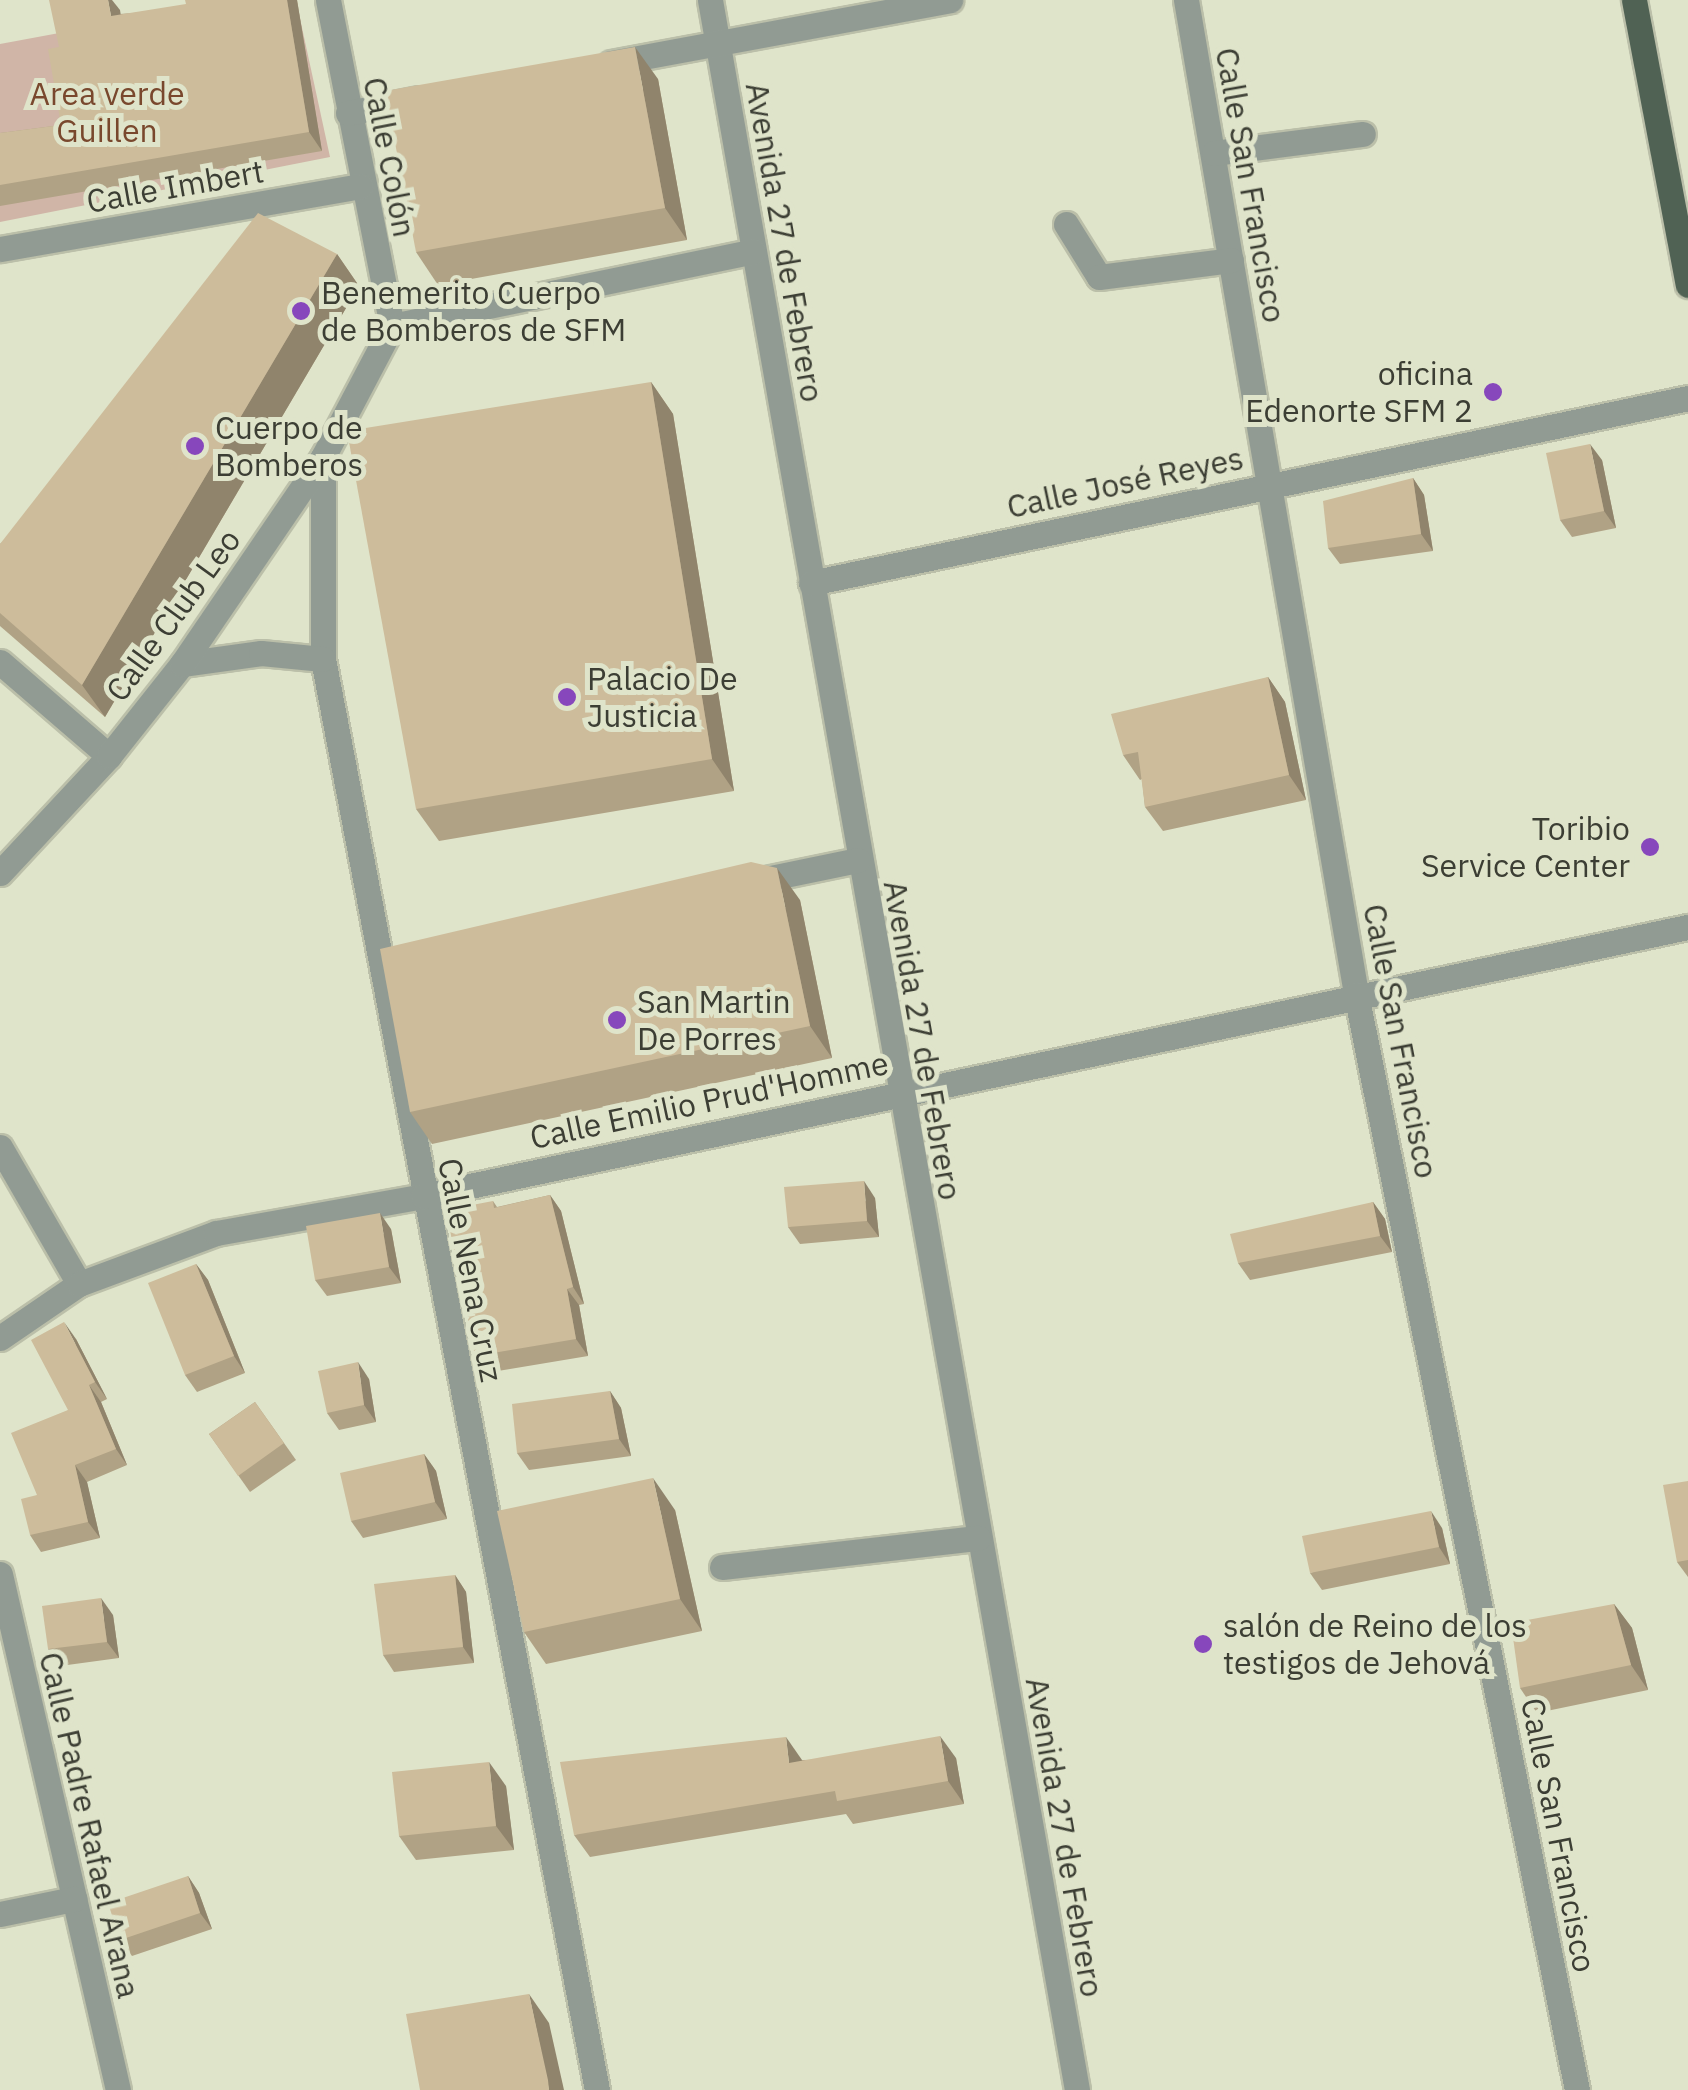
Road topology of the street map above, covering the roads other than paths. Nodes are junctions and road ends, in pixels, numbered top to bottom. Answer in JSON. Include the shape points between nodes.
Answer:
{"nodes":[{"id":1,"x":328,"y":0,"type":"edge"},
{"id":2,"x":710,"y":0,"type":"edge"},
{"id":3,"x":950,"y":0,"type":"edge"},
{"id":4,"x":1186,"y":0,"type":"edge"},
{"id":5,"x":1634,"y":0,"type":"edge"},
{"id":6,"x":717,"y":42,"type":"junction"},
{"id":7,"x":581,"y":68,"type":"edge"},
{"id":8,"x":445,"y":94,"type":"edge"},
{"id":9,"x":348,"y":113,"type":"junction"},
{"id":10,"x":1364,"y":134,"type":"dead end"},
{"id":11,"x":1214,"y":153,"type":"junction"},
{"id":12,"x":361,"y":186,"type":"junction"},
{"id":13,"x":1066,"y":224,"type":"dead end"},
{"id":14,"x":0,"y":249,"type":"edge"},
{"id":15,"x":753,"y":251,"type":"junction"},
{"id":16,"x":1231,"y":260,"type":"junction"},
{"id":17,"x":1688,"y":285,"type":"edge"},
{"id":18,"x":392,"y":326,"type":"junction"},
{"id":19,"x":1688,"y":398,"type":"edge"},
{"id":20,"x":322,"y":457,"type":"junction"},
{"id":21,"x":1269,"y":484,"type":"junction"},
{"id":22,"x":811,"y":583,"type":"junction"},
{"id":23,"x":323,"y":660,"type":"junction"},
{"id":24,"x":0,"y":662,"type":"edge"},
{"id":25,"x":182,"y":664,"type":"junction"},
{"id":26,"x":110,"y":756,"type":"junction"},
{"id":27,"x":858,"y":860,"type":"junction"},
{"id":28,"x":0,"y":873,"type":"edge"},
{"id":29,"x":724,"y":888,"type":"edge"},
{"id":30,"x":1688,"y":927,"type":"edge"},
{"id":31,"x":1356,"y":994,"type":"junction"},
{"id":32,"x":898,"y":1092,"type":"junction"},
{"id":33,"x":0,"y":1147,"type":"edge"},
{"id":34,"x":423,"y":1196,"type":"junction"},
{"id":35,"x":79,"y":1284,"type":"junction"},
{"id":36,"x":0,"y":1338,"type":"edge"},
{"id":37,"x":978,"y":1538,"type":"junction"},
{"id":38,"x":722,"y":1567,"type":"dead end"},
{"id":39,"x":0,"y":1574,"type":"edge"},
{"id":40,"x":74,"y":1899,"type":"junction"},
{"id":41,"x":0,"y":1914,"type":"edge"},
{"id":42,"x":118,"y":2090,"type":"edge"},
{"id":43,"x":597,"y":2090,"type":"edge"},
{"id":44,"x":1077,"y":2090,"type":"edge"},
{"id":45,"x":1577,"y":2090,"type":"edge"}],
"edges":[{"from":1,"to":9,"type":"street","name":"Calle Colón"},
{"from":2,"to":6,"type":"street","name":"Avenida 27 de Febrero"},
{"from":3,"to":6,"type":"street"},
{"from":4,"to":11,"type":"street","name":"Calle San Francisco"},
{"from":5,"to":17,"type":"main road"},
{"from":6,"to":7,"type":"street"},
{"from":6,"to":15,"type":"street","name":"Avenida 27 de Febrero"},
{"from":8,"to":9,"type":"street"},
{"from":9,"to":12,"type":"street","name":"Calle Colón"},
{"from":10,"to":11,"type":"street"},
{"from":11,"to":16,"type":"street","name":"Calle San Francisco"},
{"from":12,"to":14,"type":"street","name":"Calle Imbert"},
{"from":12,"to":18,"type":"street","name":"Calle Colón"},
{"from":13,"to":16,"type":"street","via":[[1099,278]]},
{"from":15,"to":18,"type":"street"},
{"from":15,"to":22,"type":"street","name":"Avenida 27 de Febrero"},
{"from":16,"to":21,"type":"street","name":"Calle San Francisco"},
{"from":18,"to":20,"type":"street","name":"Calle Club Leo"},
{"from":19,"to":21,"type":"street","name":"Calle José Reyes"},
{"from":20,"to":23,"type":"street","name":"Calle Nena Cruz"},
{"from":20,"to":25,"type":"street","name":"Calle Club Leo"},
{"from":21,"to":22,"type":"street","name":"Calle José Reyes"},
{"from":21,"to":31,"type":"street","name":"Calle San Francisco"},
{"from":22,"to":27,"type":"street","name":"Avenida 27 de Febrero"},
{"from":23,"to":25,"type":"street","via":[[262,653]]},
{"from":23,"to":34,"type":"street","name":"Calle Nena Cruz","via":[[388,957]]},
{"from":24,"to":26,"type":"street"},
{"from":25,"to":26,"type":"street","name":"Calle Club Leo"},
{"from":26,"to":28,"type":"street","name":"Calle Club Leo"},
{"from":27,"to":29,"type":"street"},
{"from":27,"to":32,"type":"street","name":"Avenida 27 de Febrero"},
{"from":30,"to":31,"type":"street","name":"Calle Emilio Prud'Homme"},
{"from":31,"to":32,"type":"street","name":"Calle Emilio Prud'Homme"},
{"from":31,"to":45,"type":"street","name":"Calle San Francisco"},
{"from":32,"to":34,"type":"street","name":"Calle Emilio Prud'Homme"},
{"from":32,"to":37,"type":"street","name":"Avenida 27 de Febrero"},
{"from":33,"to":35,"type":"street"},
{"from":34,"to":35,"type":"street","name":"Calle Emilio Prud'Homme","via":[[216,1232]]},
{"from":34,"to":43,"type":"street","name":"Calle Nena Cruz"},
{"from":35,"to":36,"type":"street","name":"Calle Emilio Prud'Homme"},
{"from":37,"to":38,"type":"street"},
{"from":37,"to":44,"type":"street","name":"Avenida 27 de Febrero"},
{"from":39,"to":40,"type":"street","name":"Calle Padre Rafael Arana"},
{"from":40,"to":41,"type":"street"},
{"from":40,"to":42,"type":"street","name":"Calle Padre Rafael Arana"}]}
